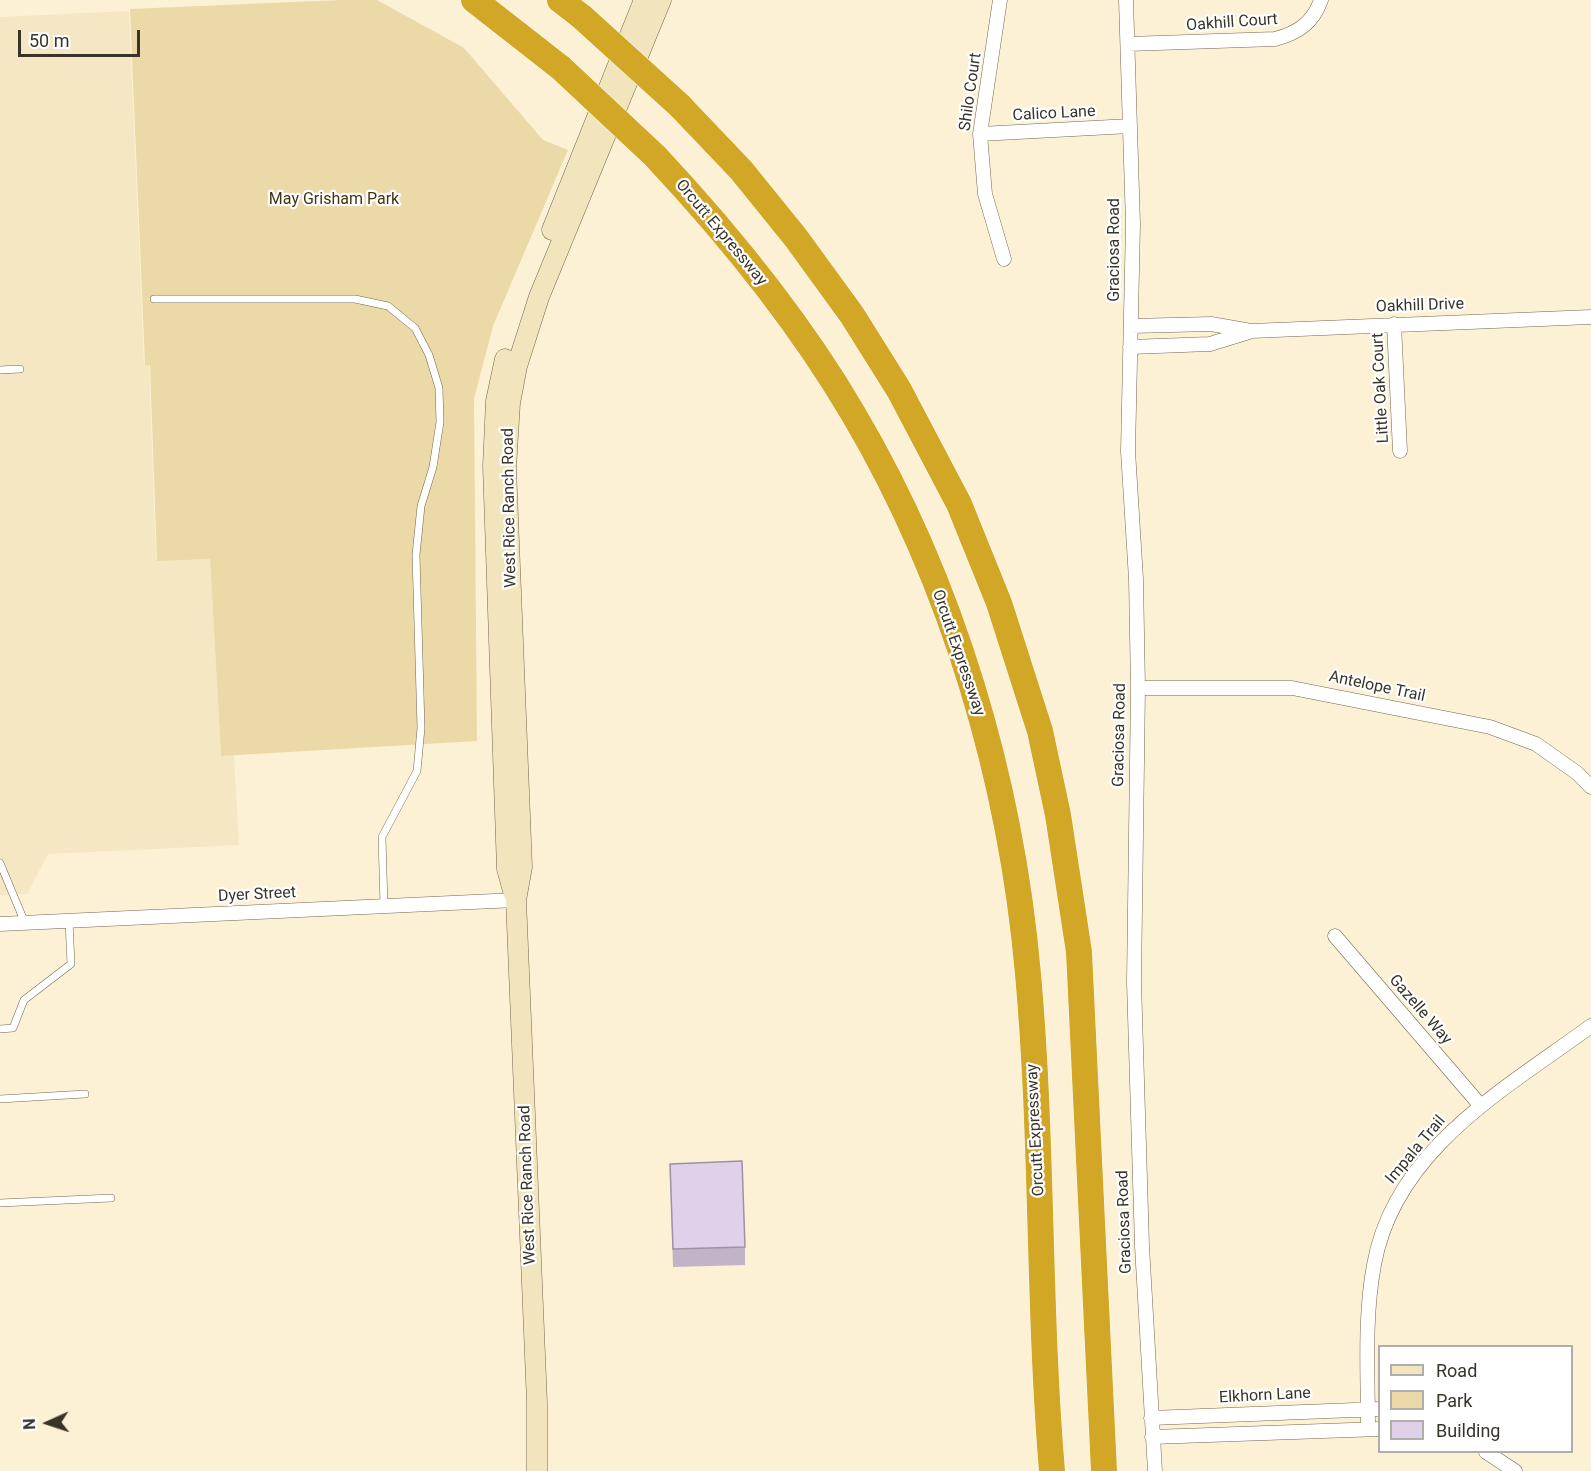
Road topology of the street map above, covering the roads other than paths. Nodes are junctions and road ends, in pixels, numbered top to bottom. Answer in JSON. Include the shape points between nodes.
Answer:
{"nodes":[{"id":1,"x":474,"y":0,"type":"edge"},
{"id":2,"x":560,"y":0,"type":"edge"},
{"id":3,"x":644,"y":0,"type":"edge"},
{"id":4,"x":661,"y":0,"type":"edge"},
{"id":5,"x":1000,"y":0,"type":"edge"},
{"id":6,"x":1126,"y":0,"type":"edge"},
{"id":7,"x":1321,"y":0,"type":"edge"},
{"id":8,"x":1128,"y":44,"type":"junction"},
{"id":9,"x":1130,"y":126,"type":"junction"},
{"id":10,"x":980,"y":135,"type":"junction"},
{"id":11,"x":1004,"y":259,"type":"dead end"},
{"id":12,"x":154,"y":299,"type":"dead end"},
{"id":13,"x":1591,"y":317,"type":"edge"},
{"id":14,"x":1394,"y":324,"type":"junction"},
{"id":15,"x":1131,"y":326,"type":"junction"},
{"id":16,"x":1251,"y":331,"type":"junction"},
{"id":17,"x":1130,"y":347,"type":"junction"},
{"id":18,"x":20,"y":369,"type":"dead end"},
{"id":19,"x":0,"y":370,"type":"edge"},
{"id":20,"x":1400,"y":452,"type":"dead end"},
{"id":21,"x":1138,"y":688,"type":"junction"},
{"id":22,"x":1591,"y":787,"type":"edge"},
{"id":23,"x":0,"y":863,"type":"edge"},
{"id":24,"x":516,"y":900,"type":"junction"},
{"id":25,"x":384,"y":906,"type":"junction"},
{"id":26,"x":69,"y":921,"type":"junction"},
{"id":27,"x":25,"y":923,"type":"junction"},
{"id":28,"x":0,"y":924,"type":"edge"},
{"id":29,"x":1335,"y":936,"type":"dead end"},
{"id":30,"x":1591,"y":1026,"type":"edge"},
{"id":31,"x":0,"y":1029,"type":"edge"},
{"id":32,"x":85,"y":1094,"type":"dead end"},
{"id":33,"x":0,"y":1099,"type":"edge"},
{"id":34,"x":1480,"y":1105,"type":"junction"},
{"id":35,"x":111,"y":1198,"type":"dead end"},
{"id":36,"x":0,"y":1203,"type":"edge"},
{"id":37,"x":1374,"y":1409,"type":"edge"},
{"id":38,"x":1151,"y":1418,"type":"junction"},
{"id":39,"x":1374,"y":1429,"type":"edge"},
{"id":40,"x":1152,"y":1437,"type":"junction"},
{"id":41,"x":1485,"y":1453,"type":"edge"},
{"id":42,"x":537,"y":1471,"type":"edge"},
{"id":43,"x":1052,"y":1471,"type":"edge"},
{"id":44,"x":1104,"y":1471,"type":"edge"},
{"id":45,"x":1155,"y":1471,"type":"edge"},
{"id":46,"x":1515,"y":1471,"type":"edge"}],
"edges":[{"from":1,"to":43,"type":"highway","name":"Orcutt Expressway","bridge":true,"via":[[561,68],[655,156],[749,264],[855,416],[908,520],[949,619],[988,741],[1011,845],[1028,974]]},
{"from":2,"to":44,"type":"highway","bridge":true,"via":[[679,105],[741,170],[796,238],[852,315],[899,390],[959,504],[999,603],[1040,731],[1058,815],[1079,952]]},
{"from":3,"to":24,"type":"main road","name":"West Rice Ranch Road","via":[[526,297],[496,401],[493,466],[507,869]]},
{"from":4,"to":24,"type":"main road","name":"West Rice Ranch Road","via":[[539,297],[517,366],[510,403],[506,468],[522,867]]},
{"from":5,"to":10,"type":"street","name":"Shilo Court"},
{"from":6,"to":8,"type":"street","name":"Graciosa Road"},
{"from":7,"to":8,"type":"street","name":"Oakhill Court","via":[[1305,26],[1275,39]]},
{"from":8,"to":9,"type":"street","name":"Graciosa Road"},
{"from":9,"to":10,"type":"street","name":"Calico Lane"},
{"from":9,"to":15,"type":"street","name":"Graciosa Road"},
{"from":10,"to":11,"type":"street","name":"Shilo Court","via":[[985,194]]},
{"from":12,"to":25,"type":"lane","via":[[355,299],[388,306],[415,328],[429,355],[439,388],[440,422],[416,555],[421,728],[417,771],[382,837]]},
{"from":13,"to":14,"type":"street","name":"Oakhill Drive"},
{"from":14,"to":16,"type":"street","name":"Oakhill Drive"},
{"from":14,"to":20,"type":"street","name":"Little Oak Court"},
{"from":15,"to":16,"type":"street","name":"Oakhill Drive","via":[[1210,324]]},
{"from":15,"to":17,"type":"street","name":"Graciosa Road"},
{"from":16,"to":17,"type":"street","name":"Oakhill Drive","via":[[1210,344]]},
{"from":17,"to":21,"type":"street","name":"Graciosa Road","via":[[1128,450]]},
{"from":18,"to":19,"type":"lane"},
{"from":21,"to":22,"type":"street","name":"Antelope Trail","via":[[1292,688],[1478,724],[1536,744]]},
{"from":21,"to":38,"type":"street","name":"Graciosa Road","via":[[1134,982]]},
{"from":23,"to":27,"type":"lane"},
{"from":24,"to":25,"type":"street","name":"Dyer Street"},
{"from":24,"to":42,"type":"main road","name":"West Rice Ranch Road"},
{"from":25,"to":26,"type":"street","name":"Dyer Street"},
{"from":26,"to":27,"type":"street","name":"Dyer Street"},
{"from":26,"to":31,"type":"lane","via":[[71,964],[24,1000],[13,1028]]},
{"from":27,"to":28,"type":"street","name":"Dyer Street"},
{"from":29,"to":34,"type":"street","name":"Gazelle Way"},
{"from":30,"to":34,"type":"street","name":"Impala Trail"},
{"from":32,"to":33,"type":"lane"},
{"from":34,"to":37,"type":"street","name":"Impala Trail","via":[[1442,1141],[1404,1186],[1387,1218],[1374,1264],[1368,1336]]},
{"from":35,"to":36,"type":"lane"},
{"from":37,"to":38,"type":"street","name":"Elkhorn Lane"},
{"from":37,"to":39,"type":"street","name":"Impala Trail"},
{"from":38,"to":40,"type":"street","name":"Graciosa Road"},
{"from":39,"to":40,"type":"street"},
{"from":40,"to":45,"type":"street","name":"Graciosa Road"},
{"from":41,"to":46,"type":"street"}]}
